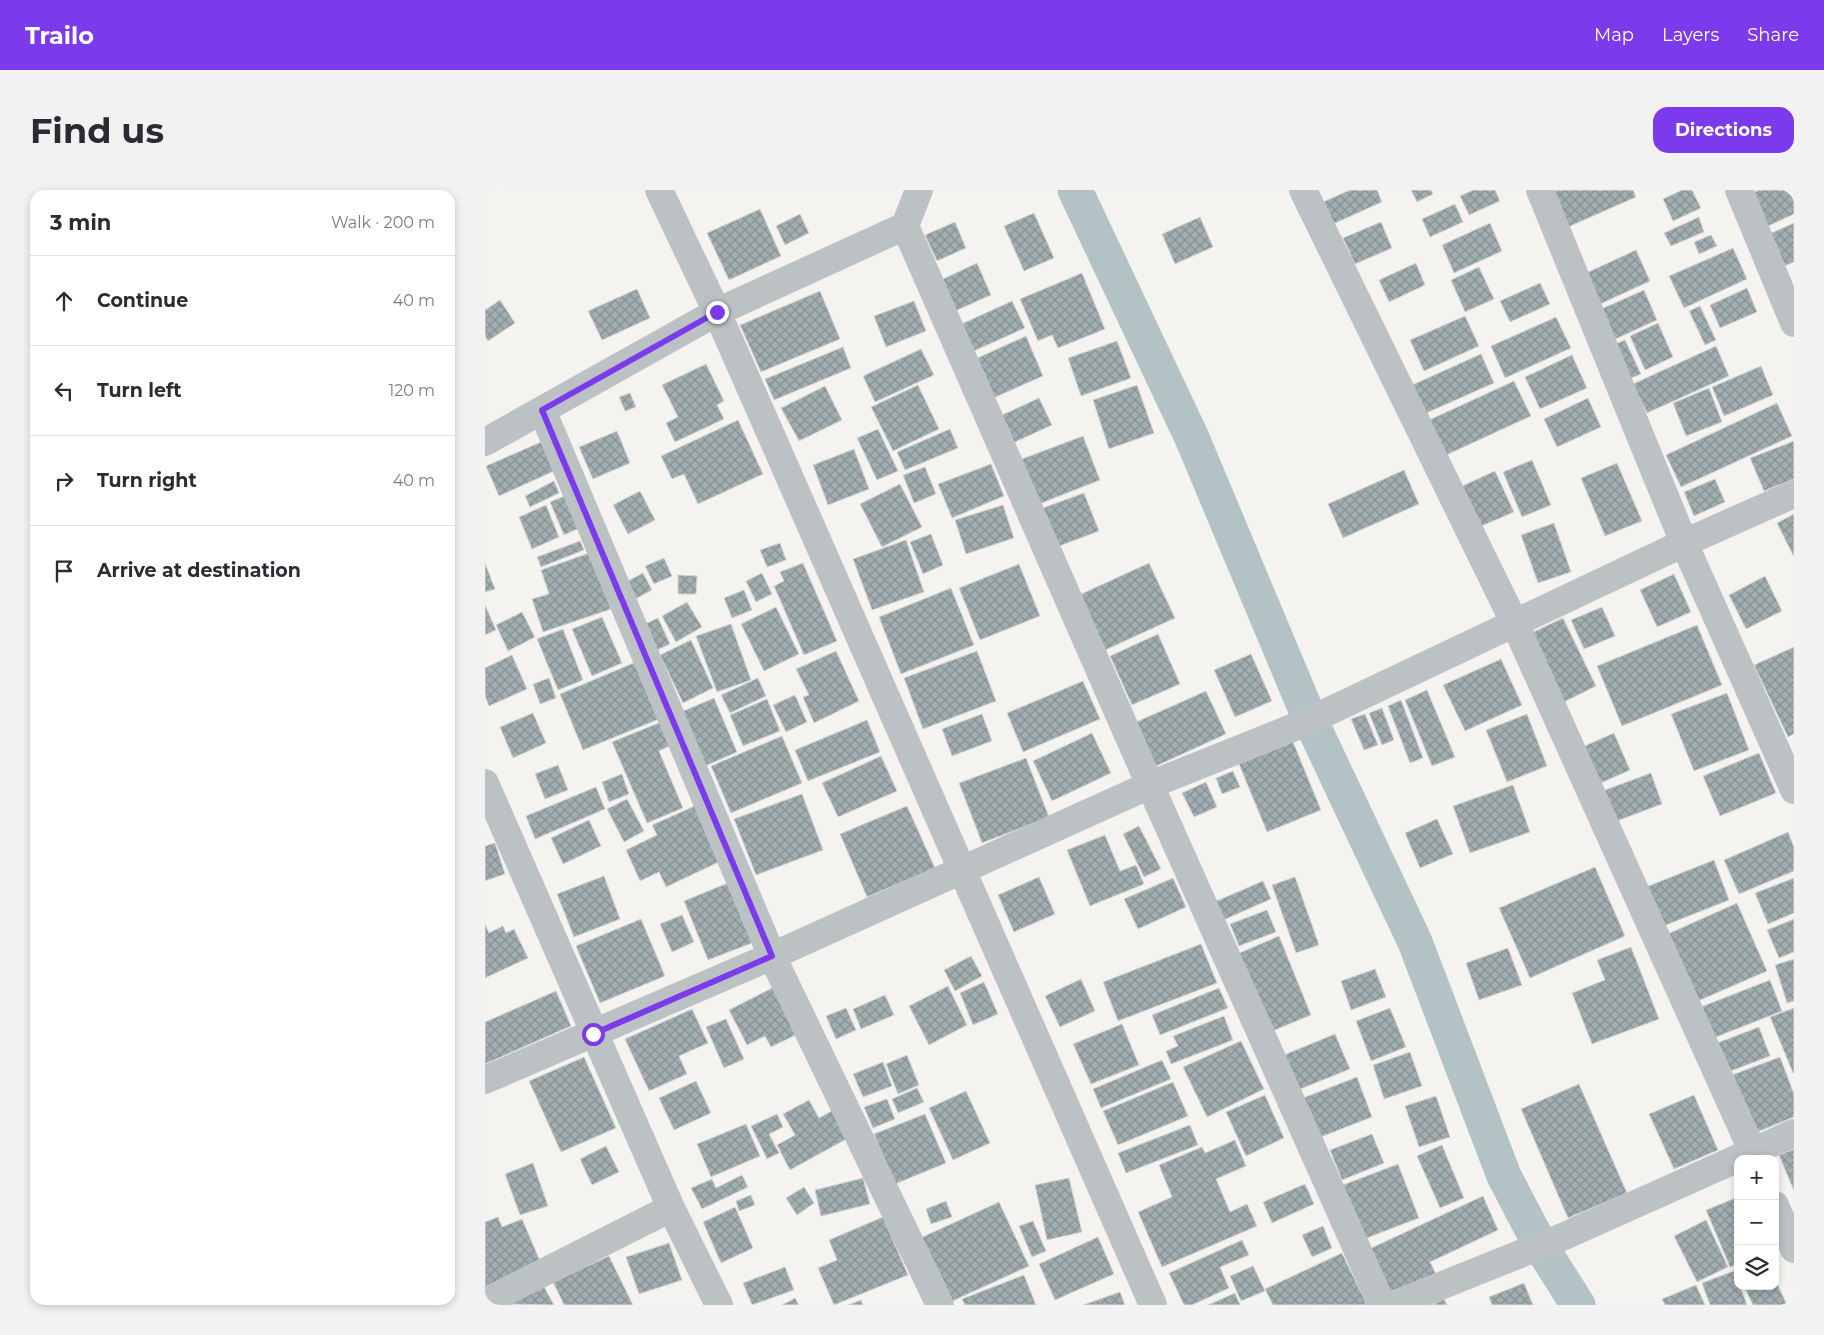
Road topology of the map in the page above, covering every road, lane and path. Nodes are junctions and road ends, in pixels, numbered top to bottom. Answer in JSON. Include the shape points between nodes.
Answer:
{"nodes":[{"id":1,"x":659,"y":190,"type":"edge"},
{"id":2,"x":919,"y":190,"type":"edge"},
{"id":3,"x":1303,"y":190,"type":"edge"},
{"id":4,"x":1540,"y":190,"type":"edge"},
{"id":5,"x":1739,"y":190,"type":"edge"},
{"id":6,"x":905,"y":226,"type":"junction"},
{"id":7,"x":717,"y":312,"type":"junction"},
{"id":8,"x":1794,"y":323,"type":"edge"},
{"id":9,"x":542,"y":410,"type":"junction"},
{"id":10,"x":485,"y":442,"type":"edge"},
{"id":11,"x":1794,"y":494,"type":"edge"},
{"id":12,"x":1684,"y":543,"type":"junction"},
{"id":13,"x":1515,"y":624,"type":"junction"},
{"id":14,"x":485,"y":783,"type":"edge"},
{"id":15,"x":1150,"y":785,"type":"junction"},
{"id":16,"x":1794,"y":790,"type":"edge"},
{"id":17,"x":961,"y":871,"type":"junction"},
{"id":18,"x":772,"y":956,"type":"junction"},
{"id":19,"x":593,"y":1034,"type":"junction"},
{"id":20,"x":485,"y":1080,"type":"edge"},
{"id":21,"x":1794,"y":1133,"type":"edge"},
{"id":22,"x":1754,"y":1155,"type":"edge"},
{"id":23,"x":1734,"y":1164,"type":"edge"},
{"id":24,"x":671,"y":1208,"type":"junction"},
{"id":25,"x":1779,"y":1214,"type":"edge"},
{"id":26,"x":1794,"y":1249,"type":"edge"},
{"id":27,"x":485,"y":1302,"type":"edge"},
{"id":28,"x":719,"y":1305,"type":"edge"},
{"id":29,"x":940,"y":1305,"type":"edge"},
{"id":30,"x":1153,"y":1305,"type":"edge"},
{"id":31,"x":1382,"y":1305,"type":"edge"},
{"id":32,"x":1393,"y":1305,"type":"edge"}],
"edges":[{"from":1,"to":7,"type":"street"},
{"from":2,"to":6,"type":"street"},
{"from":3,"to":13,"type":"street"},
{"from":4,"to":12,"type":"street"},
{"from":5,"to":8,"type":"street"},
{"from":6,"to":7,"type":"street"},
{"from":6,"to":15,"type":"street"},
{"from":7,"to":9,"type":"street"},
{"from":7,"to":17,"type":"street"},
{"from":9,"to":10,"type":"street"},
{"from":9,"to":18,"type":"street"},
{"from":11,"to":12,"type":"street"},
{"from":12,"to":13,"type":"street"},
{"from":12,"to":16,"type":"street"},
{"from":13,"to":15,"type":"street","via":[[1302,724]]},
{"from":13,"to":22,"type":"street"},
{"from":14,"to":19,"type":"street"},
{"from":15,"to":17,"type":"street"},
{"from":15,"to":31,"type":"street"},
{"from":17,"to":18,"type":"street"},
{"from":17,"to":30,"type":"street"},
{"from":18,"to":19,"type":"street"},
{"from":18,"to":29,"type":"street"},
{"from":19,"to":20,"type":"street"},
{"from":19,"to":24,"type":"street"},
{"from":21,"to":22,"type":"street"},
{"from":23,"to":32,"type":"street"},
{"from":24,"to":27,"type":"street"},
{"from":24,"to":28,"type":"street"},
{"from":25,"to":26,"type":"street"}]}
